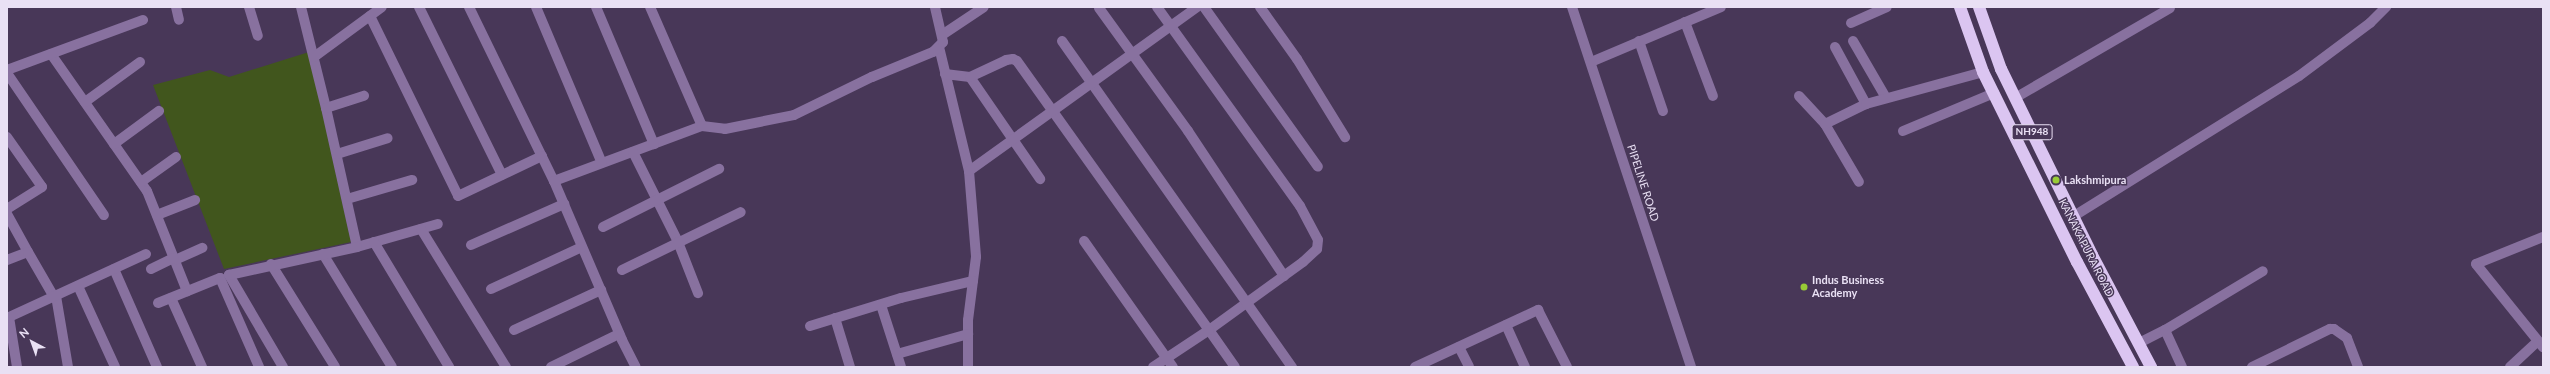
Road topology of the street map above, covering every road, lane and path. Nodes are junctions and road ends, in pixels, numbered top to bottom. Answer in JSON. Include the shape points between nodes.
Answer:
{"nodes":[{"id":1,"x":176,"y":7,"type":"edge"},
{"id":2,"x":249,"y":7,"type":"edge"},
{"id":3,"x":301,"y":7,"type":"edge"},
{"id":4,"x":382,"y":7,"type":"edge"},
{"id":5,"x":419,"y":7,"type":"edge"},
{"id":6,"x":469,"y":7,"type":"edge"},
{"id":7,"x":536,"y":7,"type":"edge"},
{"id":8,"x":596,"y":7,"type":"edge"},
{"id":9,"x":650,"y":7,"type":"edge"},
{"id":10,"x":935,"y":7,"type":"edge"},
{"id":11,"x":984,"y":7,"type":"edge"},
{"id":12,"x":1157,"y":7,"type":"edge"},
{"id":13,"x":1197,"y":7,"type":"edge"},
{"id":14,"x":1204,"y":7,"type":"edge"},
{"id":15,"x":1260,"y":7,"type":"edge"},
{"id":16,"x":1572,"y":7,"type":"edge"},
{"id":17,"x":1721,"y":7,"type":"edge"},
{"id":18,"x":1887,"y":7,"type":"edge"},
{"id":19,"x":1960,"y":7,"type":"edge"},
{"id":20,"x":1979,"y":7,"type":"edge"},
{"id":21,"x":2386,"y":7,"type":"edge"},
{"id":22,"x":1099,"y":8,"type":"dead end"},
{"id":23,"x":2170,"y":8,"type":"dead end"},
{"id":24,"x":370,"y":16,"type":"junction"},
{"id":25,"x":143,"y":20,"type":"dead end"},
{"id":26,"x":179,"y":20,"type":"dead end"},
{"id":27,"x":1685,"y":22,"type":"junction"},
{"id":28,"x":1851,"y":23,"type":"dead end"},
{"id":29,"x":1170,"y":26,"type":"junction"},
{"id":30,"x":942,"y":35,"type":"junction"},
{"id":31,"x":258,"y":36,"type":"dead end"},
{"id":32,"x":1062,"y":41,"type":"dead end"},
{"id":33,"x":1853,"y":41,"type":"dead end"},
{"id":34,"x":1639,"y":42,"type":"junction"},
{"id":35,"x":939,"y":47,"type":"junction"},
{"id":36,"x":1835,"y":47,"type":"dead end"},
{"id":37,"x":1131,"y":53,"type":"junction"},
{"id":38,"x":51,"y":54,"type":"junction"},
{"id":39,"x":314,"y":58,"type":"junction"},
{"id":40,"x":140,"y":62,"type":"dead end"},
{"id":41,"x":1591,"y":62,"type":"junction"},
{"id":42,"x":7,"y":72,"type":"edge"},
{"id":43,"x":1983,"y":72,"type":"junction"},
{"id":44,"x":945,"y":74,"type":"junction"},
{"id":45,"x":970,"y":77,"type":"junction"},
{"id":46,"x":1090,"y":83,"type":"junction"},
{"id":47,"x":1994,"y":93,"type":"junction"},
{"id":48,"x":364,"y":96,"type":"dead end"},
{"id":49,"x":1713,"y":96,"type":"dead end"},
{"id":50,"x":1798,"y":96,"type":"dead end"},
{"id":51,"x":1886,"y":98,"type":"junction"},
{"id":52,"x":2015,"y":98,"type":"junction"},
{"id":53,"x":85,"y":102,"type":"junction"},
{"id":54,"x":1866,"y":104,"type":"junction"},
{"id":55,"x":326,"y":108,"type":"junction"},
{"id":56,"x":158,"y":110,"type":"dead end"},
{"id":57,"x":1052,"y":111,"type":"junction"},
{"id":58,"x":1663,"y":111,"type":"dead end"},
{"id":59,"x":1825,"y":124,"type":"junction"},
{"id":60,"x":702,"y":126,"type":"junction"},
{"id":61,"x":1903,"y":131,"type":"dead end"},
{"id":62,"x":1345,"y":136,"type":"dead end"},
{"id":63,"x":7,"y":137,"type":"edge"},
{"id":64,"x":388,"y":138,"type":"dead end"},
{"id":65,"x":1013,"y":139,"type":"junction"},
{"id":66,"x":114,"y":144,"type":"junction"},
{"id":67,"x":654,"y":144,"type":"junction"},
{"id":68,"x":633,"y":152,"type":"junction"},
{"id":69,"x":337,"y":154,"type":"junction"},
{"id":70,"x":542,"y":156,"type":"junction"},
{"id":71,"x":176,"y":157,"type":"dead end"},
{"id":72,"x":602,"y":163,"type":"junction"},
{"id":73,"x":1318,"y":167,"type":"dead end"},
{"id":74,"x":719,"y":169,"type":"dead end"},
{"id":75,"x":969,"y":171,"type":"junction"},
{"id":76,"x":502,"y":175,"type":"junction"},
{"id":77,"x":1040,"y":179,"type":"dead end"},
{"id":78,"x":412,"y":180,"type":"dead end"},
{"id":79,"x":554,"y":181,"type":"junction"},
{"id":80,"x":141,"y":182,"type":"junction"},
{"id":81,"x":1859,"y":182,"type":"dead end"},
{"id":82,"x":347,"y":199,"type":"junction"},
{"id":83,"x":195,"y":200,"type":"dead end"},
{"id":84,"x":657,"y":200,"type":"junction"},
{"id":85,"x":564,"y":204,"type":"junction"},
{"id":86,"x":7,"y":210,"type":"edge"},
{"id":87,"x":741,"y":212,"type":"dead end"},
{"id":88,"x":7,"y":214,"type":"edge"},
{"id":89,"x":104,"y":215,"type":"dead end"},
{"id":90,"x":157,"y":215,"type":"junction"},
{"id":91,"x":2074,"y":216,"type":"junction"},
{"id":92,"x":438,"y":224,"type":"dead end"},
{"id":93,"x":603,"y":227,"type":"dead end"},
{"id":94,"x":421,"y":229,"type":"junction"},
{"id":95,"x":2543,"y":237,"type":"edge"},
{"id":96,"x":374,"y":242,"type":"junction"},
{"id":97,"x":678,"y":242,"type":"junction"},
{"id":98,"x":1084,"y":242,"type":"dead end"},
{"id":99,"x":471,"y":245,"type":"dead end"},
{"id":100,"x":582,"y":247,"type":"junction"},
{"id":101,"x":202,"y":248,"type":"dead end"},
{"id":102,"x":357,"y":248,"type":"junction"},
{"id":103,"x":28,"y":252,"type":"junction"},
{"id":104,"x":146,"y":254,"type":"dead end"},
{"id":105,"x":323,"y":254,"type":"junction"},
{"id":106,"x":174,"y":259,"type":"junction"},
{"id":107,"x":7,"y":260,"type":"edge"},
{"id":108,"x":271,"y":264,"type":"junction"},
{"id":109,"x":114,"y":269,"type":"junction"},
{"id":110,"x":150,"y":270,"type":"dead end"},
{"id":111,"x":622,"y":270,"type":"dead end"},
{"id":112,"x":2263,"y":271,"type":"dead end"},
{"id":113,"x":1284,"y":276,"type":"junction"},
{"id":114,"x":973,"y":281,"type":"junction"},
{"id":115,"x":78,"y":286,"type":"junction"},
{"id":116,"x":491,"y":288,"type":"dead end"},
{"id":117,"x":600,"y":290,"type":"junction"},
{"id":118,"x":187,"y":291,"type":"junction"},
{"id":119,"x":698,"y":293,"type":"dead end"},
{"id":120,"x":55,"y":297,"type":"junction"},
{"id":121,"x":171,"y":298,"type":"junction"},
{"id":122,"x":1246,"y":301,"type":"junction"},
{"id":123,"x":158,"y":303,"type":"dead end"},
{"id":124,"x":880,"y":304,"type":"junction"},
{"id":125,"x":8,"y":318,"type":"edge"},
{"id":126,"x":834,"y":318,"type":"junction"},
{"id":127,"x":1506,"y":325,"type":"junction"},
{"id":128,"x":810,"y":326,"type":"dead end"},
{"id":129,"x":514,"y":330,"type":"dead end"},
{"id":130,"x":1209,"y":330,"type":"junction"},
{"id":131,"x":2165,"y":330,"type":"junction"},
{"id":132,"x":619,"y":334,"type":"junction"},
{"id":133,"x":968,"y":334,"type":"junction"},
{"id":134,"x":2138,"y":344,"type":"junction"},
{"id":135,"x":2540,"y":344,"type":"edge"},
{"id":136,"x":1459,"y":347,"type":"junction"},
{"id":137,"x":897,"y":354,"type":"junction"},
{"id":138,"x":1167,"y":358,"type":"junction"},
{"id":139,"x":1421,"y":366,"type":"edge"},
{"id":140,"x":17,"y":367,"type":"edge"},
{"id":141,"x":68,"y":367,"type":"edge"},
{"id":142,"x":115,"y":367,"type":"edge"},
{"id":143,"x":157,"y":367,"type":"edge"},
{"id":144,"x":202,"y":367,"type":"edge"},
{"id":145,"x":259,"y":367,"type":"edge"},
{"id":146,"x":284,"y":367,"type":"edge"},
{"id":147,"x":335,"y":367,"type":"edge"},
{"id":148,"x":392,"y":367,"type":"edge"},
{"id":149,"x":449,"y":367,"type":"edge"},
{"id":150,"x":506,"y":367,"type":"edge"},
{"id":151,"x":551,"y":367,"type":"edge"},
{"id":152,"x":636,"y":367,"type":"edge"},
{"id":153,"x":850,"y":367,"type":"edge"},
{"id":154,"x":901,"y":367,"type":"edge"},
{"id":155,"x":968,"y":367,"type":"edge"},
{"id":156,"x":1153,"y":367,"type":"edge"},
{"id":157,"x":1173,"y":367,"type":"edge"},
{"id":158,"x":1235,"y":367,"type":"edge"},
{"id":159,"x":1292,"y":367,"type":"edge"},
{"id":160,"x":1469,"y":367,"type":"edge"},
{"id":161,"x":1525,"y":367,"type":"edge"},
{"id":162,"x":1567,"y":367,"type":"edge"},
{"id":163,"x":1691,"y":367,"type":"edge"},
{"id":164,"x":2133,"y":367,"type":"edge"},
{"id":165,"x":2151,"y":367,"type":"edge"},
{"id":166,"x":2182,"y":367,"type":"edge"},
{"id":167,"x":2252,"y":367,"type":"edge"},
{"id":168,"x":2358,"y":367,"type":"edge"},
{"id":169,"x":2510,"y":367,"type":"edge"}],
"edges":[{"from":1,"to":26,"type":"street"},
{"from":2,"to":31,"type":"street"},
{"from":3,"to":39,"type":"street"},
{"from":4,"to":24,"type":"street"},
{"from":5,"to":76,"type":"street"},
{"from":6,"to":70,"type":"street"},
{"from":7,"to":72,"type":"street"},
{"from":8,"to":67,"type":"street"},
{"from":9,"to":60,"type":"street"},
{"from":10,"to":30,"type":"street"},
{"from":11,"to":30,"type":"street"},
{"from":12,"to":29,"type":"street"},
{"from":13,"to":29,"type":"street"},
{"from":14,"to":73,"type":"street"},
{"from":15,"to":62,"type":"street","via":[[1297,59]]},
{"from":16,"to":41,"type":"street","name":"PIPELINE ROAD"},
{"from":17,"to":27,"type":"street"},
{"from":18,"to":28,"type":"street"},
{"from":19,"to":43,"type":"highway","name":"KANAKAPURA ROAD","number":"NH948"},
{"from":20,"to":52,"type":"highway","name":"KANAKAPURA ROAD","number":"NH948","via":[[1989,40]]},
{"from":21,"to":91,"type":"street","via":[[2370,23],[2299,76]]},
{"from":22,"to":37,"type":"street"},
{"from":23,"to":52,"type":"street"},
{"from":24,"to":39,"type":"street"},
{"from":24,"to":76,"type":"street","via":[[458,196]]},
{"from":25,"to":38,"type":"street"},
{"from":27,"to":34,"type":"street"},
{"from":27,"to":49,"type":"street"},
{"from":29,"to":37,"type":"street"},
{"from":29,"to":113,"type":"street","via":[[1300,206],[1318,240],[1317,249]]},
{"from":30,"to":35,"type":"street","via":[[943,42]]},
{"from":32,"to":46,"type":"street"},
{"from":33,"to":51,"type":"street"},
{"from":34,"to":41,"type":"street"},
{"from":34,"to":58,"type":"street"},
{"from":35,"to":44,"type":"street"},
{"from":35,"to":60,"type":"street","via":[[794,115],[726,129]]},
{"from":36,"to":54,"type":"street"},
{"from":37,"to":46,"type":"street"},
{"from":37,"to":113,"type":"street","via":[[1188,131]]},
{"from":38,"to":42,"type":"street"},
{"from":38,"to":53,"type":"street"},
{"from":39,"to":55,"type":"street"},
{"from":40,"to":53,"type":"street"},
{"from":41,"to":163,"type":"street","name":"PIPELINE ROAD"},
{"from":42,"to":89,"type":"street"},
{"from":43,"to":47,"type":"highway","name":"KANAKAPURA ROAD","number":"NH948"},
{"from":43,"to":51,"type":"street"},
{"from":44,"to":45,"type":"street"},
{"from":44,"to":75,"type":"street"},
{"from":45,"to":57,"type":"street","via":[[1013,59]]},
{"from":45,"to":65,"type":"street"},
{"from":46,"to":57,"type":"street"},
{"from":46,"to":122,"type":"street"},
{"from":47,"to":61,"type":"street"},
{"from":47,"to":164,"type":"highway","name":"KANAKAPURA ROAD","number":"NH948"},
{"from":48,"to":55,"type":"street"},
{"from":50,"to":59,"type":"street"},
{"from":51,"to":54,"type":"street"},
{"from":52,"to":91,"type":"highway","name":"KANAKAPURA ROAD","number":"NH948"},
{"from":53,"to":66,"type":"street"},
{"from":54,"to":59,"type":"street"},
{"from":55,"to":69,"type":"street"},
{"from":56,"to":66,"type":"street"},
{"from":57,"to":65,"type":"street"},
{"from":57,"to":130,"type":"street"},
{"from":59,"to":81,"type":"street"},
{"from":60,"to":67,"type":"street"},
{"from":63,"to":86,"type":"street","via":[[42,187]]},
{"from":64,"to":69,"type":"street"},
{"from":65,"to":75,"type":"street"},
{"from":65,"to":77,"type":"street"},
{"from":66,"to":80,"type":"street"},
{"from":67,"to":68,"type":"street"},
{"from":68,"to":72,"type":"street"},
{"from":68,"to":84,"type":"street"},
{"from":69,"to":82,"type":"street"},
{"from":70,"to":76,"type":"street"},
{"from":70,"to":79,"type":"street"},
{"from":71,"to":80,"type":"street"},
{"from":72,"to":79,"type":"street"},
{"from":74,"to":84,"type":"street"},
{"from":75,"to":114,"type":"street","via":[[976,257]]},
{"from":78,"to":82,"type":"street"},
{"from":79,"to":85,"type":"street"},
{"from":80,"to":90,"type":"street","via":[[148,191]]},
{"from":82,"to":102,"type":"street"},
{"from":83,"to":90,"type":"street"},
{"from":84,"to":93,"type":"street"},
{"from":84,"to":97,"type":"street"},
{"from":85,"to":99,"type":"street"},
{"from":85,"to":100,"type":"street"},
{"from":87,"to":97,"type":"street"},
{"from":88,"to":103,"type":"street"},
{"from":90,"to":106,"type":"street"},
{"from":91,"to":134,"type":"highway","name":"KANAKAPURA ROAD","number":"NH948"},
{"from":92,"to":94,"type":"street"},
{"from":94,"to":96,"type":"street"},
{"from":94,"to":150,"type":"street"},
{"from":95,"to":135,"type":"street","via":[[2476,264]]},
{"from":96,"to":102,"type":"street"},
{"from":96,"to":149,"type":"street"},
{"from":97,"to":111,"type":"street"},
{"from":97,"to":119,"type":"street"},
{"from":98,"to":138,"type":"street"},
{"from":100,"to":116,"type":"street"},
{"from":100,"to":117,"type":"street"},
{"from":101,"to":106,"type":"street"},
{"from":102,"to":105,"type":"street"},
{"from":103,"to":107,"type":"street"},
{"from":103,"to":120,"type":"street"},
{"from":104,"to":109,"type":"street"},
{"from":105,"to":108,"type":"street"},
{"from":105,"to":148,"type":"street"},
{"from":106,"to":110,"type":"street"},
{"from":106,"to":118,"type":"street"},
{"from":108,"to":146,"type":"street","via":[[229,275]]},
{"from":108,"to":147,"type":"street"},
{"from":109,"to":115,"type":"street"},
{"from":109,"to":143,"type":"street"},
{"from":112,"to":131,"type":"street"},
{"from":113,"to":122,"type":"street"},
{"from":114,"to":124,"type":"street"},
{"from":114,"to":133,"type":"street"},
{"from":115,"to":120,"type":"street"},
{"from":115,"to":142,"type":"street"},
{"from":117,"to":129,"type":"street"},
{"from":117,"to":132,"type":"street"},
{"from":118,"to":121,"type":"street"},
{"from":118,"to":145,"type":"street","via":[[220,278]]},
{"from":120,"to":125,"type":"street"},
{"from":120,"to":141,"type":"street"},
{"from":121,"to":123,"type":"street"},
{"from":121,"to":144,"type":"street"},
{"from":122,"to":130,"type":"street"},
{"from":122,"to":159,"type":"street"},
{"from":124,"to":126,"type":"street"},
{"from":124,"to":137,"type":"street"},
{"from":125,"to":140,"type":"street"},
{"from":126,"to":128,"type":"street"},
{"from":126,"to":153,"type":"street"},
{"from":127,"to":136,"type":"street"},
{"from":127,"to":161,"type":"street"},
{"from":127,"to":162,"type":"street","via":[[1538,310]]},
{"from":130,"to":138,"type":"street"},
{"from":130,"to":158,"type":"street"},
{"from":131,"to":134,"type":"street"},
{"from":131,"to":166,"type":"street"},
{"from":132,"to":151,"type":"street"},
{"from":132,"to":152,"type":"street"},
{"from":133,"to":137,"type":"street"},
{"from":133,"to":155,"type":"street"},
{"from":134,"to":165,"type":"highway","name":"KANAKAPURA ROAD","number":"NH948"},
{"from":135,"to":169,"type":"street"},
{"from":136,"to":139,"type":"street"},
{"from":136,"to":160,"type":"street"},
{"from":137,"to":154,"type":"street"},
{"from":138,"to":156,"type":"street"},
{"from":138,"to":157,"type":"street"},
{"from":167,"to":168,"type":"street","via":[[2334,329],[2347,338]]}]}
